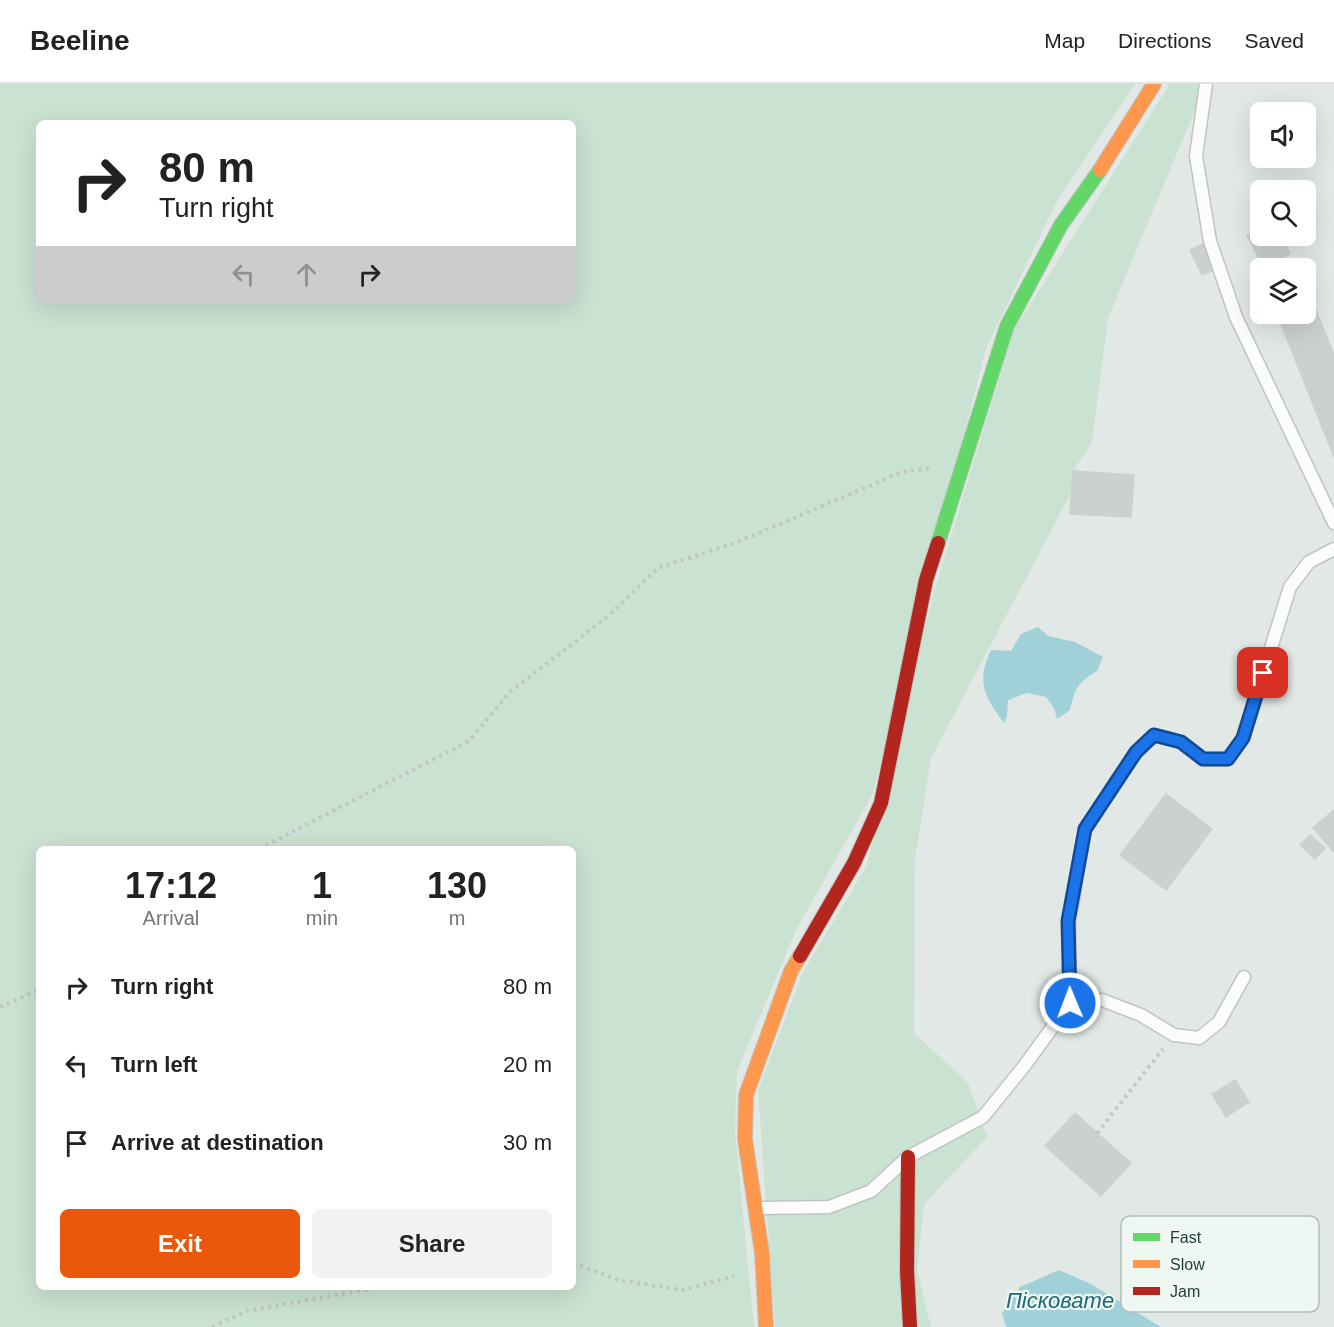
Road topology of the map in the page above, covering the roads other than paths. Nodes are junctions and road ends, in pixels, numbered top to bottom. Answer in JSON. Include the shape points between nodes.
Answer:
{"nodes":[{"id":1,"x":1154,"y":84,"type":"edge"},
{"id":2,"x":1206,"y":84,"type":"edge"},
{"id":3,"x":1334,"y":523,"type":"edge"},
{"id":4,"x":1334,"y":549,"type":"edge"},
{"id":5,"x":1244,"y":977,"type":"dead end"},
{"id":6,"x":1070,"y":1003,"type":"junction"},
{"id":7,"x":908,"y":1157,"type":"junction"},
{"id":8,"x":756,"y":1208,"type":"junction"},
{"id":9,"x":766,"y":1327,"type":"edge"},
{"id":10,"x":910,"y":1327,"type":"edge"}],
"edges":[{"from":1,"to":8,"type":"street","via":[[1061,225],[1007,326],[926,580],[881,803],[854,862],[791,971],[746,1095],[745,1139]]},
{"from":2,"to":3,"type":"lane","via":[[1196,156],[1210,241],[1236,317]]},
{"from":4,"to":6,"type":"lane","via":[[1309,562],[1290,587],[1243,738],[1228,759],[1203,759],[1181,742],[1154,735],[1136,752],[1085,829],[1068,921]]},
{"from":5,"to":6,"type":"lane","via":[[1219,1022],[1199,1038],[1174,1035],[1141,1015],[1102,1000]]},
{"from":6,"to":7,"type":"lane","via":[[983,1117]]},
{"from":7,"to":8,"type":"lane","via":[[871,1191],[829,1207]]},
{"from":7,"to":10,"type":"street"},
{"from":8,"to":9,"type":"street"}]}
